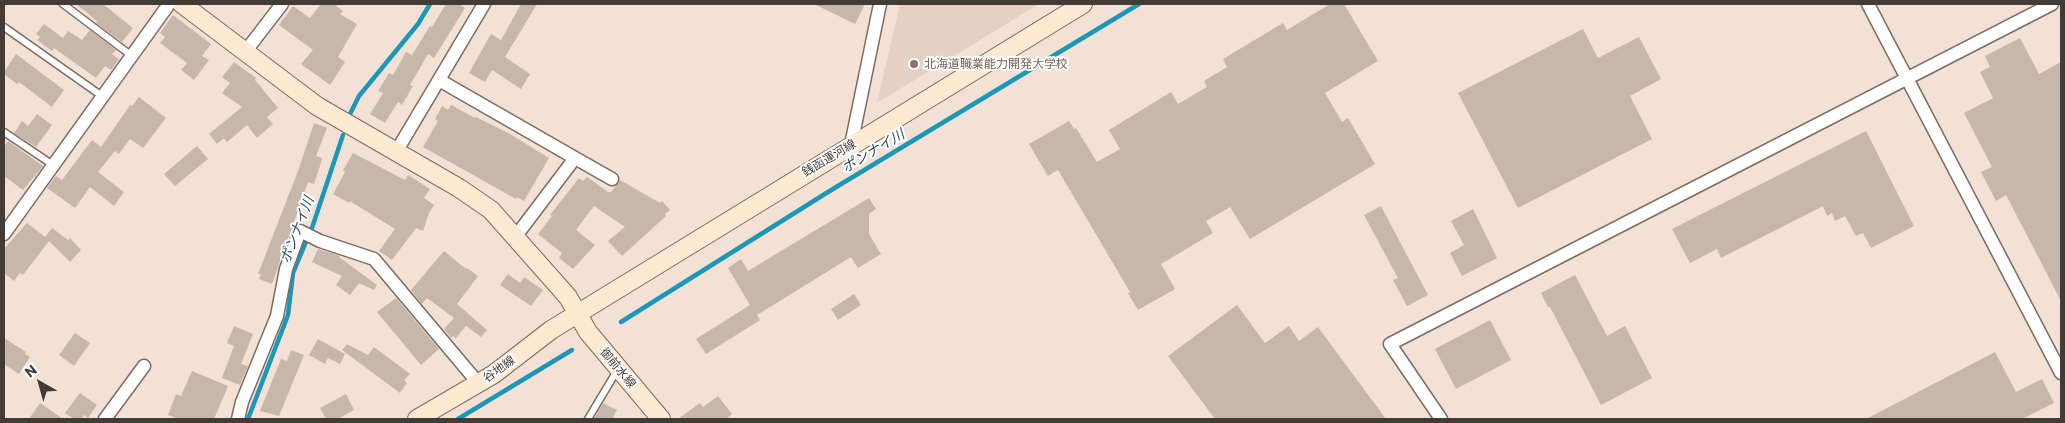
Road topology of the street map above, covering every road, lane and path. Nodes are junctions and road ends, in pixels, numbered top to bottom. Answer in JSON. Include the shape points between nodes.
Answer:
{"nodes":[{"id":1,"x":62,"y":4,"type":"edge"},
{"id":2,"x":169,"y":4,"type":"edge"},
{"id":3,"x":182,"y":4,"type":"edge"},
{"id":4,"x":282,"y":4,"type":"edge"},
{"id":5,"x":484,"y":4,"type":"edge"},
{"id":6,"x":880,"y":4,"type":"edge"},
{"id":7,"x":1082,"y":4,"type":"edge"},
{"id":8,"x":1868,"y":4,"type":"edge"},
{"id":9,"x":2052,"y":4,"type":"edge"},
{"id":10,"x":4,"y":27,"type":"edge"},
{"id":11,"x":245,"y":52,"type":"junction"},
{"id":12,"x":132,"y":56,"type":"junction"},
{"id":13,"x":1906,"y":78,"type":"junction"},
{"id":14,"x":439,"y":80,"type":"junction"},
{"id":15,"x":102,"y":96,"type":"junction"},
{"id":16,"x":4,"y":132,"type":"edge"},
{"id":17,"x":851,"y":145,"type":"junction"},
{"id":18,"x":396,"y":152,"type":"junction"},
{"id":19,"x":575,"y":158,"type":"junction"},
{"id":20,"x":54,"y":165,"type":"junction"},
{"id":21,"x":612,"y":179,"type":"dead end"},
{"id":22,"x":5,"y":230,"type":"edge"},
{"id":23,"x":516,"y":236,"type":"junction"},
{"id":24,"x":578,"y":314,"type":"junction"},
{"id":25,"x":144,"y":366,"type":"dead end"},
{"id":26,"x":618,"y":368,"type":"junction"},
{"id":27,"x":2061,"y":373,"type":"edge"},
{"id":28,"x":479,"y":384,"type":"junction"},
{"id":29,"x":105,"y":419,"type":"edge"},
{"id":30,"x":238,"y":419,"type":"edge"},
{"id":31,"x":418,"y":419,"type":"edge"},
{"id":32,"x":588,"y":419,"type":"edge"},
{"id":33,"x":662,"y":419,"type":"edge"},
{"id":34,"x":1441,"y":419,"type":"edge"}],
"edges":[{"from":1,"to":12,"type":"lane"},
{"from":2,"to":12,"type":"street"},
{"from":3,"to":11,"type":"street","name":"御前水線"},
{"from":4,"to":11,"type":"street"},
{"from":5,"to":14,"type":"street"},
{"from":6,"to":17,"type":"street"},
{"from":7,"to":17,"type":"street","name":"銭函運河線"},
{"from":8,"to":13,"type":"street"},
{"from":9,"to":13,"type":"street"},
{"from":10,"to":15,"type":"lane"},
{"from":11,"to":18,"type":"street","name":"御前水線","via":[[317,106]]},
{"from":12,"to":15,"type":"street"},
{"from":13,"to":27,"type":"street"},
{"from":13,"to":34,"type":"street","via":[[1390,344]]},
{"from":14,"to":18,"type":"street"},
{"from":14,"to":19,"type":"street"},
{"from":15,"to":20,"type":"street"},
{"from":16,"to":20,"type":"lane"},
{"from":17,"to":24,"type":"street","name":"銭函運河線"},
{"from":18,"to":23,"type":"street","name":"御前水線","via":[[481,202]]},
{"from":19,"to":21,"type":"street"},
{"from":19,"to":23,"type":"street"},
{"from":20,"to":22,"type":"street"},
{"from":23,"to":24,"type":"street","name":"御前水線"},
{"from":24,"to":26,"type":"street","name":"御前水線","via":[[588,332]]},
{"from":24,"to":28,"type":"street","name":"谷地線","via":[[551,330]]},
{"from":25,"to":29,"type":"street"},
{"from":26,"to":32,"type":"lane"},
{"from":26,"to":33,"type":"street","name":"御前水線"},
{"from":28,"to":30,"type":"street","via":[[374,259],[300,231],[286,269],[276,316]]},
{"from":28,"to":31,"type":"street","name":"谷地線"}]}
